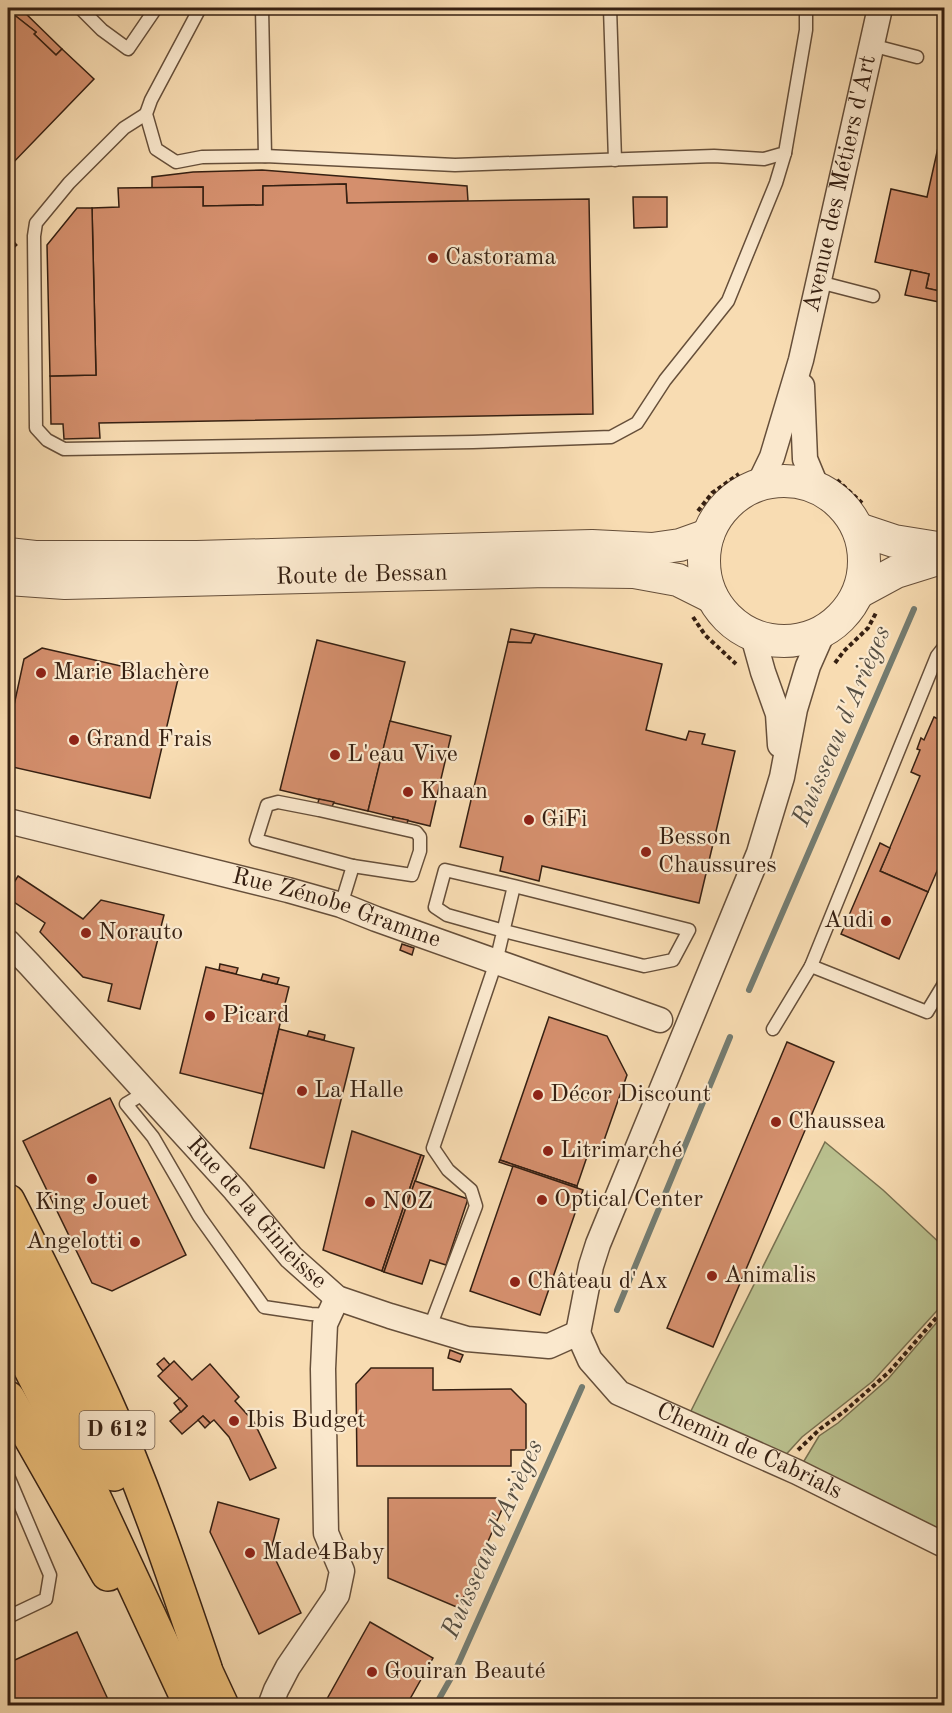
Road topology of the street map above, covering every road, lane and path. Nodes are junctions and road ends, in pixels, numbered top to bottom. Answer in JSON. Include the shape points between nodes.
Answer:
{"nodes":[{"id":1,"x":80,"y":8,"type":"edge"},
{"id":2,"x":156,"y":8,"type":"edge"},
{"id":3,"x":200,"y":8,"type":"edge"},
{"id":4,"x":262,"y":8,"type":"edge"},
{"id":5,"x":610,"y":8,"type":"edge"},
{"id":6,"x":806,"y":8,"type":"edge"},
{"id":7,"x":880,"y":8,"type":"edge"},
{"id":8,"x":871,"y":45,"type":"junction"},
{"id":9,"x":917,"y":57,"type":"dead end"},
{"id":10,"x":146,"y":114,"type":"junction"},
{"id":11,"x":785,"y":153,"type":"junction"},
{"id":12,"x":265,"y":156,"type":"junction"},
{"id":13,"x":615,"y":160,"type":"junction"},
{"id":14,"x":819,"y":282,"type":"junction"},
{"id":15,"x":873,"y":296,"type":"dead end"},
{"id":16,"x":801,"y":360,"type":"junction"},
{"id":17,"x":772,"y":457,"type":"junction"},
{"id":18,"x":805,"y":459,"type":"junction"},
{"id":19,"x":758,"y":486,"type":"junction"},
{"id":20,"x":817,"y":488,"type":"junction"},
{"id":21,"x":861,"y":517,"type":"junction"},
{"id":22,"x":700,"y":526,"type":"junction"},
{"id":23,"x":945,"y":549,"type":"edge"},
{"id":24,"x":8,"y":554,"type":"edge"},
{"id":25,"x":945,"y":557,"type":"edge"},
{"id":26,"x":8,"y":579,"type":"edge"},
{"id":27,"x":871,"y":597,"type":"junction"},
{"id":28,"x":702,"y":607,"type":"junction"},
{"id":29,"x":823,"y":632,"type":"junction"},
{"id":30,"x":753,"y":636,"type":"junction"},
{"id":31,"x":945,"y":647,"type":"edge"},
{"id":32,"x":805,"y":678,"type":"junction"},
{"id":33,"x":767,"y":681,"type":"junction"},
{"id":34,"x":782,"y":777,"type":"junction"},
{"id":35,"x":8,"y":821,"type":"edge"},
{"id":36,"x":353,"y":866,"type":"junction"},
{"id":37,"x":514,"y":886,"type":"junction"},
{"id":38,"x":341,"y":905,"type":"junction"},
{"id":39,"x":504,"y":931,"type":"junction"},
{"id":40,"x":8,"y":942,"type":"edge"},
{"id":41,"x":496,"y":962,"type":"junction"},
{"id":42,"x":812,"y":966,"type":"junction"},
{"id":43,"x":945,"y":984,"type":"edge"},
{"id":44,"x":699,"y":999,"type":"junction"},
{"id":45,"x":660,"y":1020,"type":"junction"},
{"id":46,"x":773,"y":1029,"type":"dead end"},
{"id":47,"x":146,"y":1092,"type":"junction"},
{"id":48,"x":628,"y":1169,"type":"junction"},
{"id":49,"x":8,"y":1201,"type":"edge"},
{"id":50,"x":8,"y":1257,"type":"edge"},
{"id":51,"x":333,"y":1306,"type":"junction"},
{"id":52,"x":945,"y":1309,"type":"edge"},
{"id":53,"x":8,"y":1324,"type":"edge"},
{"id":54,"x":430,"y":1327,"type":"junction"},
{"id":55,"x":578,"y":1333,"type":"junction"},
{"id":56,"x":8,"y":1398,"type":"edge"},
{"id":57,"x":783,"y":1466,"type":"junction"},
{"id":58,"x":8,"y":1476,"type":"edge"},
{"id":59,"x":945,"y":1545,"type":"edge"},
{"id":60,"x":8,"y":1617,"type":"edge"},
{"id":61,"x":205,"y":1668,"type":"junction"},
{"id":62,"x":182,"y":1706,"type":"edge"},
{"id":63,"x":191,"y":1706,"type":"edge"},
{"id":64,"x":222,"y":1706,"type":"edge"},
{"id":65,"x":270,"y":1706,"type":"edge"}],
"edges":[{"from":1,"to":2,"type":"lane","via":[[128,49]]},
{"from":3,"to":10,"type":"lane"},
{"from":4,"to":12,"type":"lane"},
{"from":5,"to":13,"type":"lane"},
{"from":6,"to":11,"type":"lane","via":[[806,30]]},
{"from":7,"to":8,"type":"street","name":"Avenue des Métiers d'Art"},
{"from":8,"to":9,"type":"lane"},
{"from":8,"to":14,"type":"street","name":"Avenue des Métiers d'Art"},
{"from":10,"to":11,"type":"lane","via":[[124,129],[69,183],[36,223],[36,428],[64,449],[611,437],[637,423],[665,380],[728,301]]},
{"from":10,"to":12,"type":"lane","via":[[156,148],[176,162],[202,157]]},
{"from":11,"to":13,"type":"lane","via":[[764,159],[714,156]]},
{"from":12,"to":13,"type":"lane","via":[[456,165]]},
{"from":14,"to":15,"type":"lane"},
{"from":14,"to":16,"type":"street","name":"Avenue des Métiers d'Art"},
{"from":16,"to":17,"type":"street","name":"Avenue des Métiers d'Art"},
{"from":16,"to":18,"type":"street","name":"Avenue des Métiers d'Art"},
{"from":17,"to":19,"type":"street","name":"Avenue des Métiers d'Art"},
{"from":17,"to":22,"type":"path","via":[[750,464],[712,494]]},
{"from":18,"to":20,"type":"street","name":"Avenue des Métiers d'Art"},
{"from":18,"to":21,"type":"path","via":[[820,456]]},
{"from":19,"to":20,"type":"street","via":[[787,481]]},
{"from":19,"to":22,"type":"street","via":[[728,504],[712,526]]},
{"from":20,"to":21,"type":"street"},
{"from":21,"to":23,"type":"street","via":[[894,541]]},
{"from":21,"to":27,"type":"street"},
{"from":22,"to":24,"type":"street","name":"Route de Bessan","via":[[680,544],[652,549],[592,546],[197,556]]},
{"from":22,"to":28,"type":"street","via":[[709,589]]},
{"from":25,"to":27,"type":"street","via":[[896,572]]},
{"from":26,"to":28,"type":"street","name":"Route de Bessan","via":[[65,583],[634,572],[678,580]]},
{"from":27,"to":29,"type":"street"},
{"from":27,"to":32,"type":"path","via":[[868,628],[844,651],[822,681]]},
{"from":28,"to":30,"type":"street","via":[[726,617]]},
{"from":28,"to":33,"type":"path","via":[[705,635],[735,662],[750,686]]},
{"from":29,"to":30,"type":"street","via":[[786,642]]},
{"from":29,"to":32,"type":"street"},
{"from":30,"to":33,"type":"street"},
{"from":31,"to":42,"type":"lane","via":[[937,656]]},
{"from":32,"to":34,"type":"street"},
{"from":33,"to":34,"type":"street","via":[[778,714]]},
{"from":34,"to":44,"type":"street","via":[[759,853]]},
{"from":35,"to":38,"type":"street","name":"Rue Zénobe Gramme"},
{"from":36,"to":36,"type":"lane","via":[[412,875],[420,837],[416,832],[320,810],[278,802],[267,805],[256,840]]},
{"from":36,"to":38,"type":"lane"},
{"from":37,"to":39,"type":"lane"},
{"from":37,"to":39,"type":"lane","via":[[445,870],[435,907],[447,915]]},
{"from":37,"to":39,"type":"lane","via":[[689,930],[673,960],[644,966]]},
{"from":38,"to":41,"type":"street","name":"Rue Zénobe Gramme"},
{"from":39,"to":41,"type":"lane"},
{"from":40,"to":47,"type":"street","name":"Rue de la Ginieisse"},
{"from":41,"to":45,"type":"street","name":"Rue Zénobe Gramme"},
{"from":41,"to":54,"type":"lane","via":[[433,1148],[448,1170],[471,1190],[476,1206]]},
{"from":42,"to":43,"type":"lane","via":[[927,1012]]},
{"from":42,"to":46,"type":"lane"},
{"from":44,"to":45,"type":"street","via":[[677,1016]]},
{"from":44,"to":48,"type":"street"},
{"from":45,"to":48,"type":"street","via":[[668,1056],[638,1128]]},
{"from":47,"to":51,"type":"street","name":"Rue de la Ginieisse"},
{"from":47,"to":51,"type":"lane","via":[[126,1104],[153,1137],[199,1216],[264,1307],[311,1314]]},
{"from":48,"to":55,"type":"street","via":[[591,1266]]},
{"from":49,"to":61,"type":"highway","number":"D 612","via":[[105,1399],[164,1547]]},
{"from":50,"to":61,"type":"highway","number":"D 612"},
{"from":51,"to":54,"type":"street","name":"Rue de la Ginieisse"},
{"from":51,"to":65,"type":"street","via":[[325,1324],[323,1369],[326,1533],[342,1571],[337,1595],[288,1667]]},
{"from":52,"to":57,"type":"path","via":[[890,1371],[820,1429]]},
{"from":53,"to":63,"type":"highway","number":"D 612","via":[[79,1465]]},
{"from":54,"to":55,"type":"street","name":"Rue de la Ginieisse","via":[[467,1339],[549,1346]]},
{"from":55,"to":57,"type":"street","name":"Chemin de Cabrials","via":[[590,1360],[619,1393]]},
{"from":56,"to":62,"type":"highway"},
{"from":57,"to":59,"type":"street","name":"Chemin de Cabrials"},
{"from":58,"to":60,"type":"lane","via":[[50,1575],[46,1599]]},
{"from":61,"to":64,"type":"highway","number":"D 612"}]}
